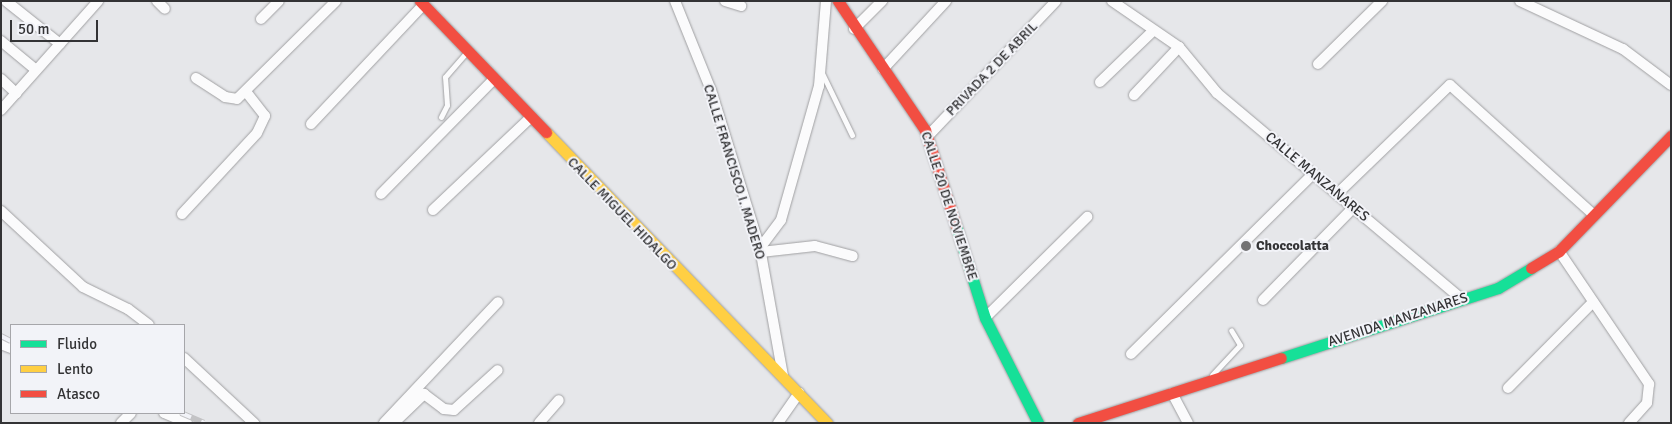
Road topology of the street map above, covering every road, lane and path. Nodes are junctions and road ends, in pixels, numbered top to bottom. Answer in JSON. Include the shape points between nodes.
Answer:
{"nodes":[{"id":1,"x":6,"y":1,"type":"edge"},
{"id":2,"x":98,"y":1,"type":"edge"},
{"id":3,"x":280,"y":1,"type":"edge"},
{"id":4,"x":336,"y":1,"type":"edge"},
{"id":5,"x":675,"y":1,"type":"edge"},
{"id":6,"x":725,"y":1,"type":"edge"},
{"id":7,"x":826,"y":1,"type":"edge"},
{"id":8,"x":838,"y":1,"type":"edge"},
{"id":9,"x":882,"y":1,"type":"edge"},
{"id":10,"x":946,"y":1,"type":"edge"},
{"id":11,"x":1056,"y":1,"type":"edge"},
{"id":12,"x":1112,"y":1,"type":"edge"},
{"id":13,"x":1382,"y":1,"type":"edge"},
{"id":14,"x":1520,"y":1,"type":"edge"},
{"id":15,"x":421,"y":3,"type":"edge"},
{"id":16,"x":741,"y":6,"type":"dead end"},
{"id":17,"x":261,"y":20,"type":"dead end"},
{"id":18,"x":854,"y":29,"type":"junction"},
{"id":19,"x":1153,"y":31,"type":"junction"},
{"id":20,"x":1,"y":41,"type":"edge"},
{"id":21,"x":60,"y":44,"type":"junction"},
{"id":22,"x":1179,"y":47,"type":"junction"},
{"id":23,"x":467,"y":51,"type":"junction"},
{"id":24,"x":1318,"y":64,"type":"dead end"},
{"id":25,"x":883,"y":68,"type":"junction"},
{"id":26,"x":36,"y":70,"type":"junction"},
{"id":27,"x":822,"y":73,"type":"junction"},
{"id":28,"x":196,"y":78,"type":"dead end"},
{"id":29,"x":1,"y":79,"type":"edge"},
{"id":30,"x":494,"y":79,"type":"junction"},
{"id":31,"x":1100,"y":82,"type":"dead end"},
{"id":32,"x":1671,"y":85,"type":"edge"},
{"id":33,"x":16,"y":92,"type":"junction"},
{"id":34,"x":247,"y":93,"type":"junction"},
{"id":35,"x":1134,"y":94,"type":"dead end"},
{"id":36,"x":1,"y":110,"type":"edge"},
{"id":37,"x":441,"y":117,"type":"dead end"},
{"id":38,"x":530,"y":118,"type":"junction"},
{"id":39,"x":311,"y":124,"type":"dead end"},
{"id":40,"x":852,"y":135,"type":"dead end"},
{"id":41,"x":1671,"y":136,"type":"edge"},
{"id":42,"x":927,"y":137,"type":"junction"},
{"id":43,"x":1313,"y":174,"type":"junction"},
{"id":44,"x":380,"y":194,"type":"dead end"},
{"id":45,"x":1337,"y":194,"type":"junction"},
{"id":46,"x":1353,"y":208,"type":"junction"},
{"id":47,"x":433,"y":210,"type":"dead end"},
{"id":48,"x":182,"y":214,"type":"dead end"},
{"id":49,"x":1594,"y":216,"type":"junction"},
{"id":50,"x":3,"y":217,"type":"edge"},
{"id":51,"x":1087,"y":217,"type":"dead end"},
{"id":52,"x":760,"y":250,"type":"junction"},
{"id":53,"x":1559,"y":252,"type":"junction"},
{"id":54,"x":853,"y":256,"type":"dead end"},
{"id":55,"x":1263,"y":300,"type":"dead end"},
{"id":56,"x":1463,"y":300,"type":"junction"},
{"id":57,"x":498,"y":302,"type":"dead end"},
{"id":58,"x":1593,"y":302,"type":"junction"},
{"id":59,"x":985,"y":318,"type":"junction"},
{"id":60,"x":147,"y":324,"type":"edge"},
{"id":61,"x":1230,"y":330,"type":"dead end"},
{"id":62,"x":1131,"y":354,"type":"dead end"},
{"id":63,"x":185,"y":359,"type":"edge"},
{"id":64,"x":498,"y":370,"type":"dead end"},
{"id":65,"x":783,"y":376,"type":"junction"},
{"id":66,"x":1207,"y":382,"type":"junction"},
{"id":67,"x":1508,"y":388,"type":"dead end"},
{"id":68,"x":799,"y":393,"type":"junction"},
{"id":69,"x":1172,"y":393,"type":"junction"},
{"id":70,"x":559,"y":400,"type":"dead end"},
{"id":71,"x":130,"y":414,"type":"edge"},
{"id":72,"x":166,"y":414,"type":"edge"},
{"id":73,"x":121,"y":423,"type":"edge"},
{"id":74,"x":187,"y":423,"type":"edge"},
{"id":75,"x":254,"y":423,"type":"edge"},
{"id":76,"x":384,"y":423,"type":"edge"},
{"id":77,"x":394,"y":423,"type":"edge"},
{"id":78,"x":539,"y":423,"type":"edge"},
{"id":79,"x":778,"y":423,"type":"edge"},
{"id":80,"x":827,"y":423,"type":"edge"},
{"id":81,"x":1038,"y":423,"type":"edge"},
{"id":82,"x":1078,"y":423,"type":"edge"},
{"id":83,"x":1188,"y":423,"type":"edge"},
{"id":84,"x":1629,"y":423,"type":"edge"}],
"edges":[{"from":1,"to":21,"type":"street"},
{"from":2,"to":21,"type":"street"},
{"from":3,"to":17,"type":"street"},
{"from":4,"to":34,"type":"street"},
{"from":5,"to":52,"type":"street","name":"CALLE FRANCISCO I. MADERO","via":[[710,90]]},
{"from":6,"to":16,"type":"street"},
{"from":7,"to":27,"type":"street"},
{"from":8,"to":18,"type":"street","name":"CALLE 20 DE NOVIEMBRE"},
{"from":9,"to":18,"type":"street"},
{"from":10,"to":25,"type":"street"},
{"from":11,"to":42,"type":"street","name":"PRIVADA 2 DE ABRIL"},
{"from":12,"to":19,"type":"street"},
{"from":13,"to":24,"type":"street"},
{"from":14,"to":32,"type":"street","via":[[1623,49]]},
{"from":15,"to":23,"type":"street","name":"CALLE MIGUEL HIDALGO"},
{"from":15,"to":39,"type":"street"},
{"from":18,"to":25,"type":"street","name":"CALLE 20 DE NOVIEMBRE"},
{"from":19,"to":22,"type":"street"},
{"from":19,"to":31,"type":"street"},
{"from":20,"to":26,"type":"street"},
{"from":21,"to":26,"type":"street"},
{"from":22,"to":35,"type":"street"},
{"from":22,"to":43,"type":"street","name":"CALLE MANZANARES","via":[[1217,93]]},
{"from":23,"to":30,"type":"street","name":"CALLE MIGUEL HIDALGO"},
{"from":23,"to":37,"type":"lane","via":[[445,77],[447,106]]},
{"from":25,"to":42,"type":"street","name":"CALLE 20 DE NOVIEMBRE"},
{"from":26,"to":33,"type":"street"},
{"from":27,"to":40,"type":"lane"},
{"from":27,"to":52,"type":"street","via":[[781,220]]},
{"from":28,"to":34,"type":"street","via":[[225,97],[237,99]]},
{"from":29,"to":33,"type":"street"},
{"from":30,"to":38,"type":"street","name":"CALLE MIGUEL HIDALGO"},
{"from":30,"to":44,"type":"street"},
{"from":33,"to":36,"type":"street"},
{"from":34,"to":48,"type":"street","via":[[265,116],[257,133]]},
{"from":38,"to":47,"type":"street"},
{"from":38,"to":65,"type":"street","name":"CALLE MIGUEL HIDALGO","via":[[714,311]]},
{"from":41,"to":49,"type":"street","name":"AVENIDA MANZANARES"},
{"from":42,"to":59,"type":"street","name":"CALLE 20 DE NOVIEMBRE"},
{"from":43,"to":45,"type":"street","name":"CALLE MANZANARES"},
{"from":43,"to":62,"type":"street"},
{"from":45,"to":46,"type":"street","name":"CALLE MANZANARES"},
{"from":45,"to":49,"type":"street","via":[[1450,85]]},
{"from":46,"to":55,"type":"street"},
{"from":46,"to":56,"type":"street","name":"CALLE MANZANARES"},
{"from":49,"to":53,"type":"street","name":"AVENIDA MANZANARES"},
{"from":50,"to":60,"type":"street","via":[[83,287],[128,309]]},
{"from":51,"to":59,"type":"street"},
{"from":52,"to":54,"type":"street","via":[[815,246]]},
{"from":52,"to":65,"type":"street","name":"CALLE FRANCISCO I. MADERO"},
{"from":53,"to":56,"type":"street","name":"AVENIDA MANZANARES","via":[[1530,272]]},
{"from":53,"to":58,"type":"street"},
{"from":56,"to":66,"type":"street","name":"AVENIDA MANZANARES"},
{"from":57,"to":76,"type":"street"},
{"from":58,"to":67,"type":"street"},
{"from":58,"to":84,"type":"street","via":[[1649,384],[1647,403]]},
{"from":59,"to":81,"type":"street","name":"CALLE 20 DE NOVIEMBRE"},
{"from":61,"to":66,"type":"lane","via":[[1240,345]]},
{"from":63,"to":75,"type":"street"},
{"from":64,"to":77,"type":"street","via":[[454,410],[444,409],[424,394]]},
{"from":65,"to":68,"type":"street","name":"CALLE MIGUEL HIDALGO"},
{"from":66,"to":69,"type":"street","name":"AVENIDA MANZANARES"},
{"from":68,"to":79,"type":"street"},
{"from":68,"to":80,"type":"street","name":"CALLE MIGUEL HIDALGO"},
{"from":69,"to":82,"type":"street","name":"AVENIDA MANZANARES"},
{"from":69,"to":83,"type":"street"},
{"from":70,"to":78,"type":"street"},
{"from":71,"to":73,"type":"street"},
{"from":72,"to":74,"type":"street"}]}
